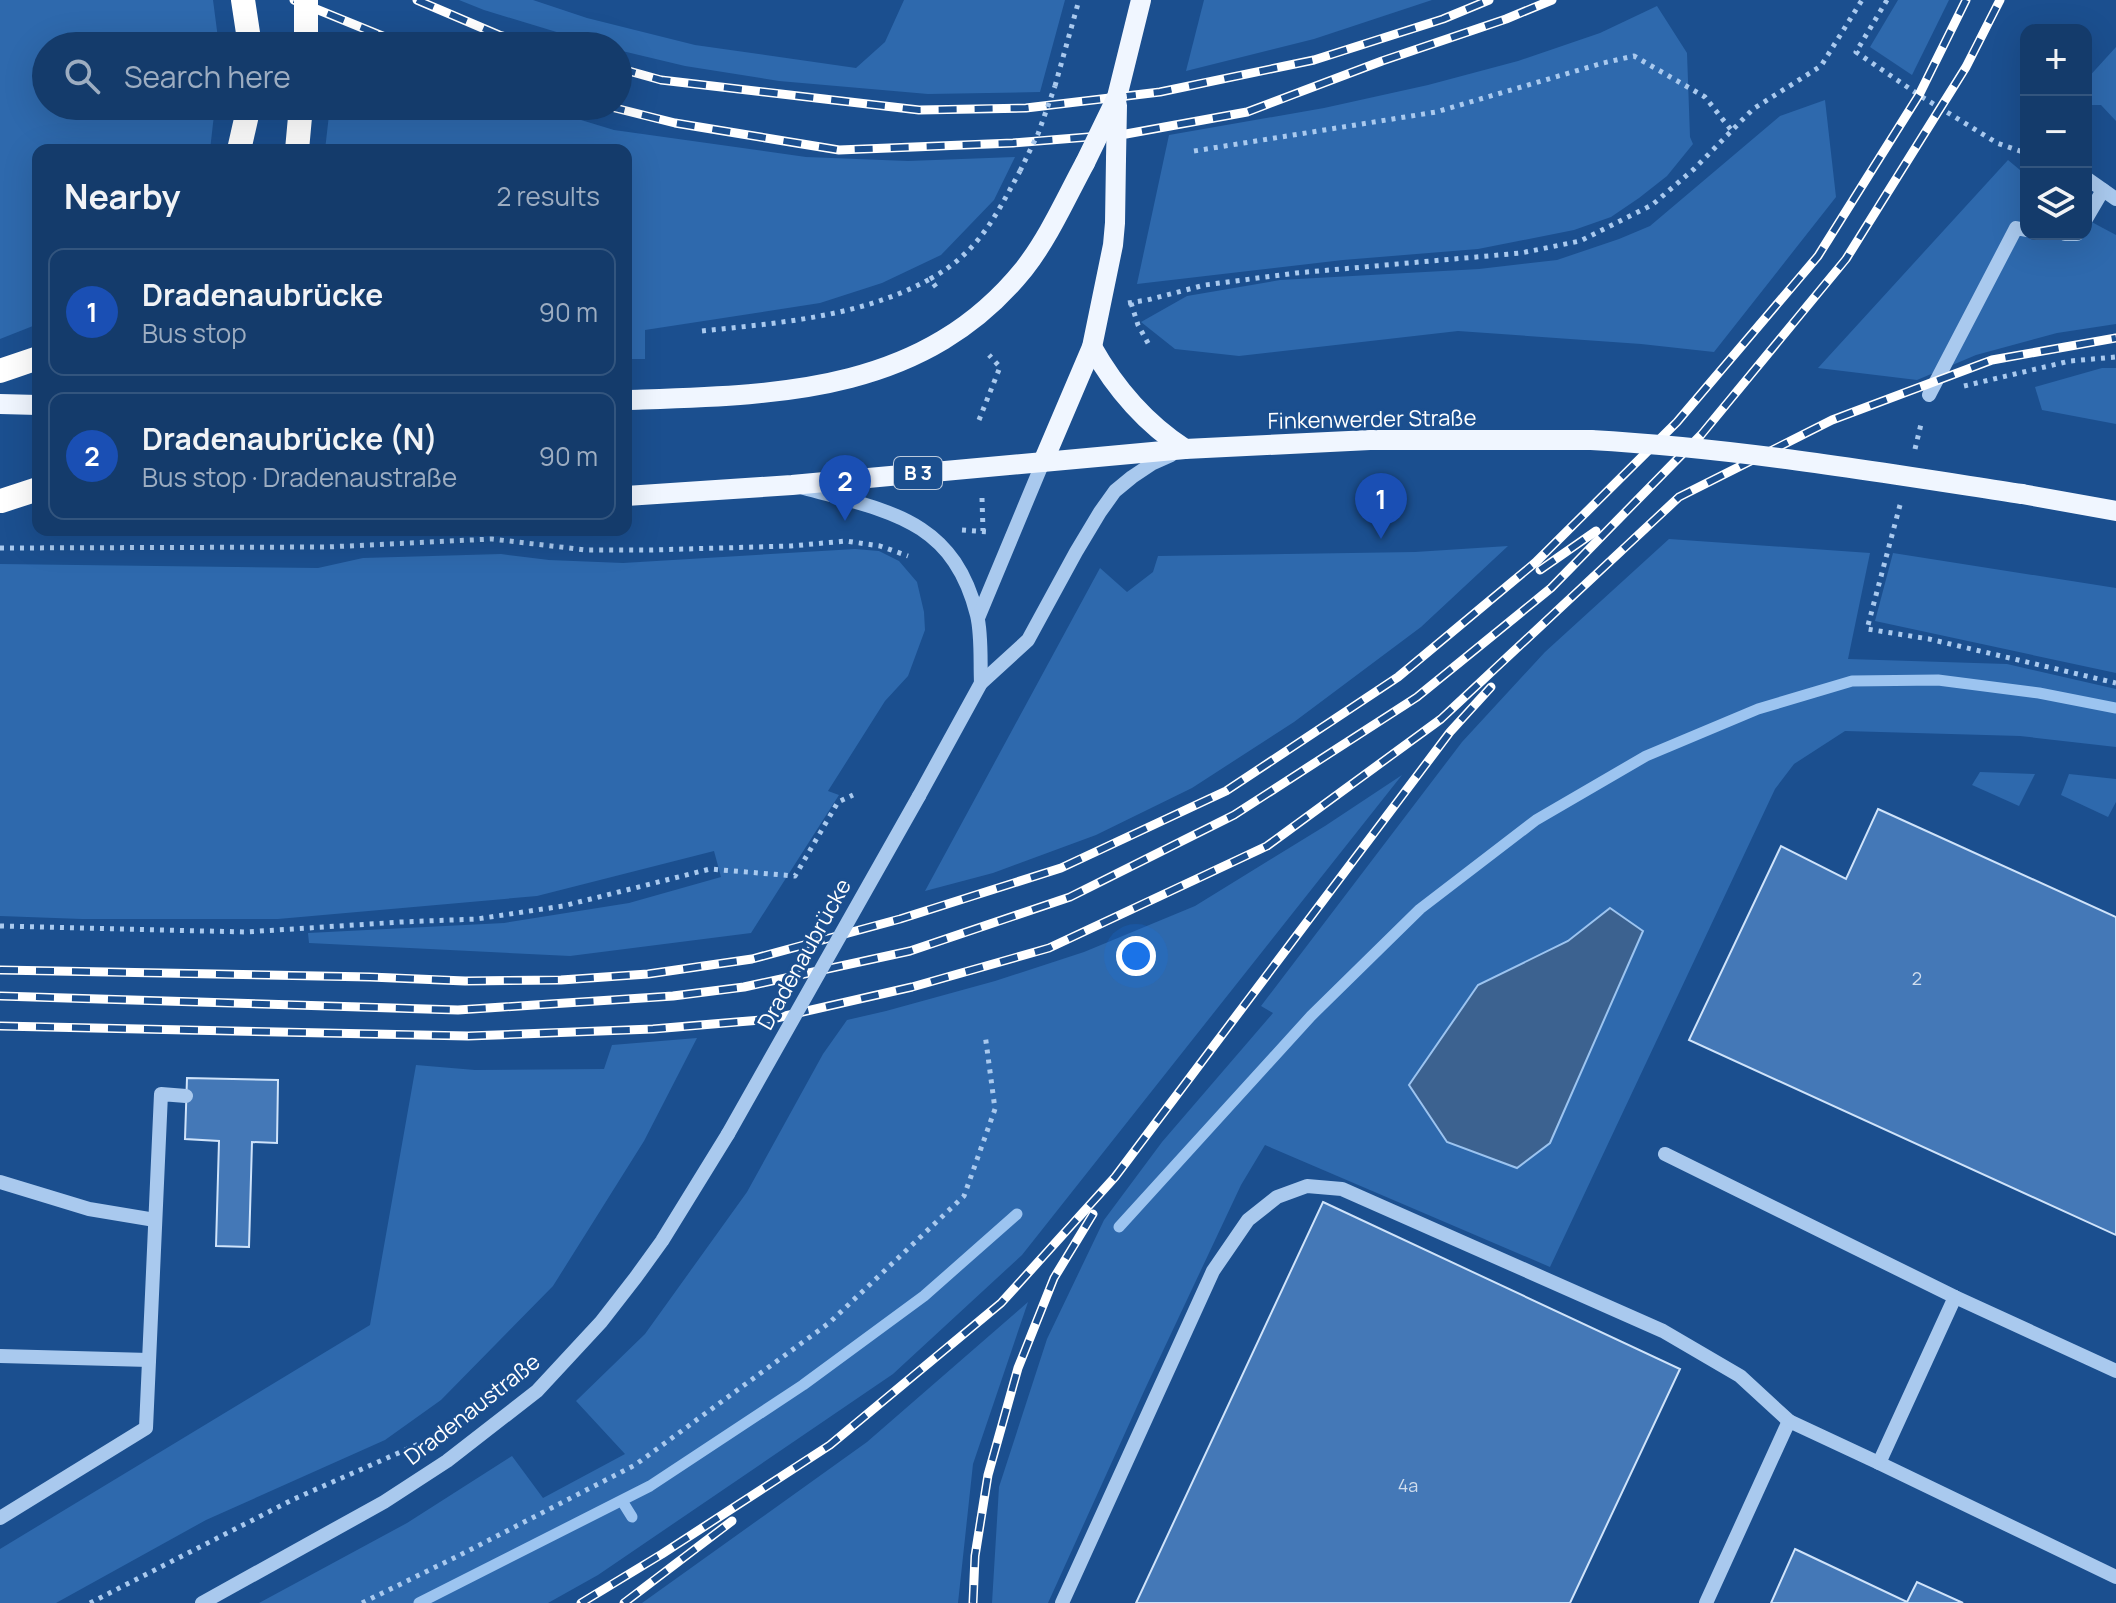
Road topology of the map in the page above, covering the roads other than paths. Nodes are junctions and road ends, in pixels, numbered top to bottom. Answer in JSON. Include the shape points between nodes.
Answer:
{"nodes":[{"id":1,"x":243,"y":0,"type":"edge"},
{"id":2,"x":306,"y":0,"type":"edge"},
{"id":3,"x":1141,"y":0,"type":"edge"},
{"id":4,"x":248,"y":32,"type":"edge"},
{"id":5,"x":306,"y":32,"type":"edge"},
{"id":6,"x":1117,"y":97,"type":"junction"},
{"id":7,"x":246,"y":120,"type":"edge"},
{"id":8,"x":300,"y":120,"type":"edge"},
{"id":9,"x":240,"y":144,"type":"edge"},
{"id":10,"x":298,"y":144,"type":"edge"},
{"id":11,"x":2092,"y":182,"type":"edge"},
{"id":12,"x":2103,"y":190,"type":"junction"},
{"id":13,"x":2116,"y":199,"type":"edge"},
{"id":14,"x":2092,"y":209,"type":"edge"},
{"id":15,"x":2020,"y":229,"type":"edge"},
{"id":16,"x":1092,"y":347,"type":"junction"},
{"id":17,"x":32,"y":360,"type":"edge"},
{"id":18,"x":0,"y":371,"type":"edge"},
{"id":19,"x":1929,"y":395,"type":"road end"},
{"id":20,"x":632,"y":400,"type":"edge"},
{"id":21,"x":0,"y":404,"type":"edge"},
{"id":22,"x":32,"y":405,"type":"edge"},
{"id":23,"x":1185,"y":449,"type":"junction"},
{"id":24,"x":1043,"y":462,"type":"junction"},
{"id":25,"x":792,"y":485,"type":"junction"},
{"id":26,"x":32,"y":491,"type":"edge"},
{"id":27,"x":632,"y":496,"type":"edge"},
{"id":28,"x":0,"y":501,"type":"edge"},
{"id":29,"x":32,"y":502,"type":"edge"},
{"id":30,"x":2116,"y":511,"type":"edge"},
{"id":31,"x":978,"y":618,"type":"junction"},
{"id":32,"x":981,"y":683,"type":"junction"},
{"id":33,"x":186,"y":1096,"type":"dead end"},
{"id":34,"x":728,"y":1134,"type":"joint"},
{"id":35,"x":1665,"y":1154,"type":"dead end"},
{"id":36,"x":0,"y":1182,"type":"edge"},
{"id":37,"x":155,"y":1220,"type":"junction"},
{"id":38,"x":1955,"y":1297,"type":"junction"},
{"id":39,"x":0,"y":1356,"type":"edge"},
{"id":40,"x":149,"y":1360,"type":"junction"},
{"id":41,"x":2116,"y":1371,"type":"edge"},
{"id":42,"x":1789,"y":1421,"type":"junction"},
{"id":43,"x":1879,"y":1463,"type":"junction"},
{"id":44,"x":0,"y":1518,"type":"edge"},
{"id":45,"x":2116,"y":1577,"type":"edge"},
{"id":46,"x":202,"y":1603,"type":"edge"},
{"id":47,"x":1062,"y":1603,"type":"edge"},
{"id":48,"x":1706,"y":1603,"type":"edge"}],
"edges":[{"from":1,"to":4,"type":"highway"},
{"from":2,"to":5,"type":"highway","bridge":true},
{"from":3,"to":6,"type":"main road"},
{"from":6,"to":16,"type":"main road","bridge":true,"via":[[1113,245]]},
{"from":6,"to":20,"type":"main road","bridge":true,"via":[[1047,235],[1025,268],[965,327],[896,365],[832,383],[753,394]]},
{"from":7,"to":9,"type":"highway"},
{"from":8,"to":10,"type":"highway"},
{"from":11,"to":12,"type":"street"},
{"from":12,"to":13,"type":"street"},
{"from":12,"to":14,"type":"street"},
{"from":15,"to":19,"type":"street"},
{"from":16,"to":23,"type":"main road","via":[[1126,398]]},
{"from":16,"to":24,"type":"main road"},
{"from":17,"to":18,"type":"highway"},
{"from":21,"to":22,"type":"main road"},
{"from":23,"to":24,"type":"main road","name":"Finkenwerder Straße"},
{"from":23,"to":30,"type":"main road","name":"Finkenwerder Straße","bridge":true,"via":[[1370,440],[1670,445]]},
{"from":23,"to":32,"type":"street","via":[[1153,463],[1115,491],[1028,640]]},
{"from":24,"to":25,"type":"main road","name":"Finkenwerder Straße","number":"B 3"},
{"from":24,"to":31,"type":"street"},
{"from":25,"to":27,"type":"main road","name":"Finkenwerder Straße","number":"B 3"},
{"from":25,"to":31,"type":"street","via":[[877,508],[929,534],[966,579]]},
{"from":26,"to":28,"type":"highway"},
{"from":28,"to":29,"type":"main road"},
{"from":31,"to":32,"type":"street"},
{"from":32,"to":34,"type":"street","name":"Dradenaubrücke","bridge":true},
{"from":33,"to":37,"type":"street","via":[[161,1094]]},
{"from":34,"to":46,"type":"street","name":"Dradenaustraße","via":[[636,1277],[537,1391],[384,1502]]},
{"from":35,"to":38,"type":"street"},
{"from":36,"to":37,"type":"street","via":[[89,1209]]},
{"from":37,"to":40,"type":"street"},
{"from":38,"to":41,"type":"street"},
{"from":38,"to":43,"type":"street"},
{"from":39,"to":40,"type":"street"},
{"from":40,"to":44,"type":"street","via":[[146,1428]]},
{"from":42,"to":43,"type":"street"},
{"from":42,"to":47,"type":"street","via":[[1740,1376],[1663,1331],[1342,1189],[1307,1186],[1277,1197],[1248,1220],[1213,1271]]},
{"from":42,"to":48,"type":"street"},
{"from":43,"to":45,"type":"street"}]}
